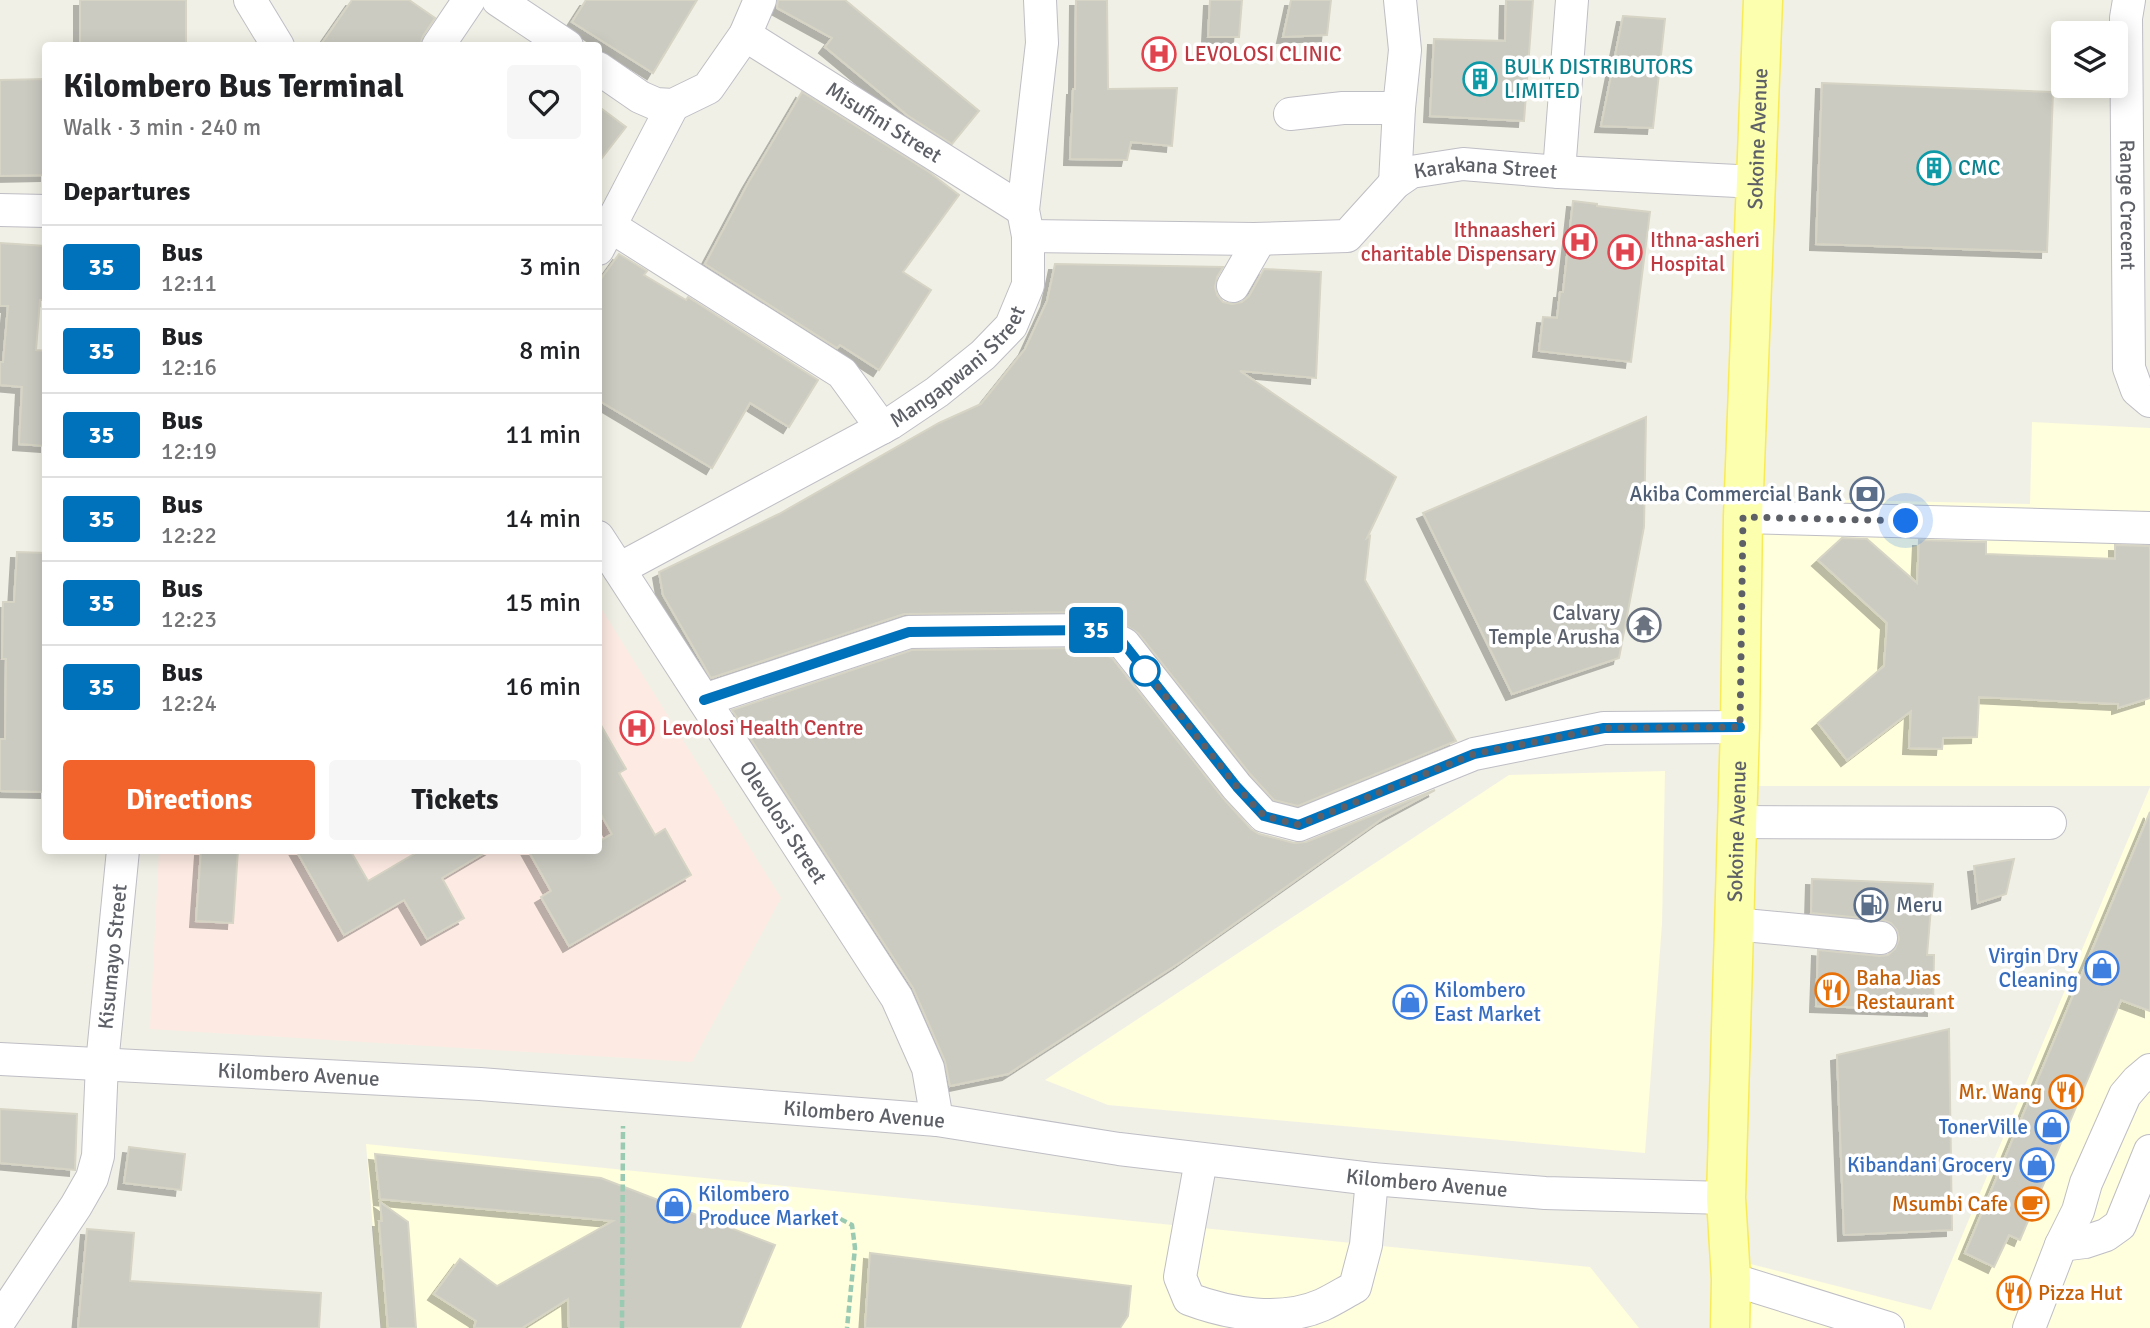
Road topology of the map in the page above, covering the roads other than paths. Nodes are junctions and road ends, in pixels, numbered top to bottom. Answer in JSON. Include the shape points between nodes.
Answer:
{"nodes":[{"id":1,"x":250,"y":0,"type":"edge"},
{"id":2,"x":469,"y":0,"type":"edge"},
{"id":3,"x":498,"y":0,"type":"edge"},
{"id":4,"x":760,"y":0,"type":"edge"},
{"id":5,"x":1040,"y":0,"type":"edge"},
{"id":6,"x":1400,"y":0,"type":"edge"},
{"id":7,"x":1572,"y":0,"type":"edge"},
{"id":8,"x":1763,"y":0,"type":"edge"},
{"id":9,"x":2129,"y":0,"type":"edge"},
{"id":10,"x":745,"y":35,"type":"junction"},
{"id":11,"x":276,"y":42,"type":"edge"},
{"id":12,"x":441,"y":42,"type":"edge"},
{"id":13,"x":561,"y":42,"type":"edge"},
{"id":14,"x":602,"y":71,"type":"edge"},
{"id":15,"x":673,"y":105,"type":"junction"},
{"id":16,"x":1399,"y":108,"type":"junction"},
{"id":17,"x":1290,"y":114,"type":"dead end"},
{"id":18,"x":1559,"y":172,"type":"junction"},
{"id":19,"x":1757,"y":182,"type":"junction"},
{"id":20,"x":1395,"y":183,"type":"junction"},
{"id":21,"x":0,"y":210,"type":"edge"},
{"id":22,"x":42,"y":211,"type":"edge"},
{"id":23,"x":1026,"y":223,"type":"junction"},
{"id":24,"x":604,"y":238,"type":"edge"},
{"id":25,"x":1260,"y":239,"type":"junction"},
{"id":26,"x":1233,"y":286,"type":"dead end"},
{"id":27,"x":2150,"y":401,"type":"edge"},
{"id":28,"x":882,"y":428,"type":"junction"},
{"id":29,"x":1743,"y":517,"type":"junction"},
{"id":30,"x":2150,"y":528,"type":"edge"},
{"id":31,"x":602,"y":543,"type":"edge"},
{"id":32,"x":619,"y":569,"type":"junction"},
{"id":33,"x":704,"y":700,"type":"junction"},
{"id":34,"x":1740,"y":727,"type":"junction"},
{"id":35,"x":1737,"y":821,"type":"junction"},
{"id":36,"x":2050,"y":823,"type":"dead end"},
{"id":37,"x":123,"y":854,"type":"edge"},
{"id":38,"x":1734,"y":924,"type":"junction"},
{"id":39,"x":1881,"y":938,"type":"dead end"},
{"id":40,"x":0,"y":1059,"type":"edge"},
{"id":41,"x":103,"y":1064,"type":"junction"},
{"id":42,"x":2150,"y":1070,"type":"edge"},
{"id":43,"x":937,"y":1120,"type":"junction"},
{"id":44,"x":2150,"y":1151,"type":"edge"},
{"id":45,"x":1201,"y":1160,"type":"junction"},
{"id":46,"x":1372,"y":1179,"type":"junction"},
{"id":47,"x":1726,"y":1198,"type":"junction"},
{"id":48,"x":2061,"y":1245,"type":"junction"},
{"id":49,"x":1731,"y":1279,"type":"junction"},
{"id":50,"x":0,"y":1320,"type":"edge"},
{"id":51,"x":1730,"y":1328,"type":"edge"},
{"id":52,"x":1888,"y":1328,"type":"edge"},
{"id":53,"x":2029,"y":1328,"type":"edge"}],
"edges":[{"from":1,"to":11,"type":"street"},
{"from":2,"to":12,"type":"street"},
{"from":3,"to":13,"type":"street"},
{"from":4,"to":10,"type":"street"},
{"from":5,"to":23,"type":"street","name":"Mangapwani Street","via":[[1042,43]]},
{"from":6,"to":16,"type":"street","via":[[1405,50]]},
{"from":7,"to":18,"type":"street"},
{"from":8,"to":19,"type":"main road","name":"Sokoine Avenue"},
{"from":9,"to":27,"type":"street","name":"Range Crecent","via":[[2129,368],[2137,390]]},
{"from":10,"to":15,"type":"street","via":[[708,88]]},
{"from":10,"to":23,"type":"street","name":"Misufini Street"},
{"from":14,"to":15,"type":"street","via":[[640,97]]},
{"from":15,"to":24,"type":"street"},
{"from":16,"to":17,"type":"street"},
{"from":16,"to":20,"type":"street"},
{"from":18,"to":19,"type":"street","name":"Karakana Street"},
{"from":18,"to":20,"type":"street","name":"Karakana Street","via":[[1462,164],[1411,172]]},
{"from":19,"to":29,"type":"main road","name":"Sokoine Avenue"},
{"from":20,"to":25,"type":"street","name":"Karakana Street","via":[[1347,236]]},
{"from":21,"to":22,"type":"street"},
{"from":23,"to":25,"type":"street","name":"Karakana Street"},
{"from":23,"to":28,"type":"street","name":"Mangapwani Street","via":[[1028,285],[1011,326],[937,392]]},
{"from":24,"to":28,"type":"street","via":[[842,373]]},
{"from":25,"to":26,"type":"street"},
{"from":28,"to":32,"type":"street","name":"Mangapwani Street"},
{"from":29,"to":30,"type":"street"},
{"from":29,"to":34,"type":"main road","name":"Sokoine Avenue"},
{"from":31,"to":32,"type":"street","name":"Olevolosi Street"},
{"from":32,"to":33,"type":"street","name":"Olevolosi Street"},
{"from":33,"to":34,"type":"street","via":[[909,632],[1098,630],[1124,644],[1264,816],[1299,825],[1474,754],[1604,728]]},
{"from":33,"to":43,"type":"street","name":"Olevolosi Street","via":[[897,998],[928,1068]]},
{"from":34,"to":35,"type":"main road","name":"Sokoine Avenue"},
{"from":35,"to":36,"type":"street"},
{"from":35,"to":38,"type":"main road","name":"Sokoine Avenue"},
{"from":37,"to":41,"type":"street","name":"Kisumayo Street"},
{"from":38,"to":39,"type":"street"},
{"from":38,"to":47,"type":"main road","name":"Sokoine Avenue"},
{"from":40,"to":41,"type":"street","name":"Kilombero Avenue"},
{"from":41,"to":43,"type":"street","name":"Kilombero Avenue","via":[[480,1084]]},
{"from":41,"to":50,"type":"street","name":"Kisumayo Street","via":[[92,1178]]},
{"from":42,"to":48,"type":"street","via":[[2125,1095]]},
{"from":43,"to":45,"type":"street","name":"Kilombero Avenue"},
{"from":44,"to":48,"type":"street","via":[[2120,1224],[2106,1235]]},
{"from":45,"to":46,"type":"street","name":"Kilombero Avenue"},
{"from":45,"to":46,"type":"street","via":[[1180,1277],[1189,1299],[1242,1313],[1287,1314],[1320,1306],[1355,1287],[1366,1245]]},
{"from":46,"to":47,"type":"street","name":"Kilombero Avenue","via":[[1545,1193]]},
{"from":47,"to":49,"type":"main road","name":"Sokoine Avenue"},
{"from":48,"to":53,"type":"street"},
{"from":49,"to":51,"type":"main road","name":"Sokoine Avenue"},
{"from":49,"to":52,"type":"street"}]}
